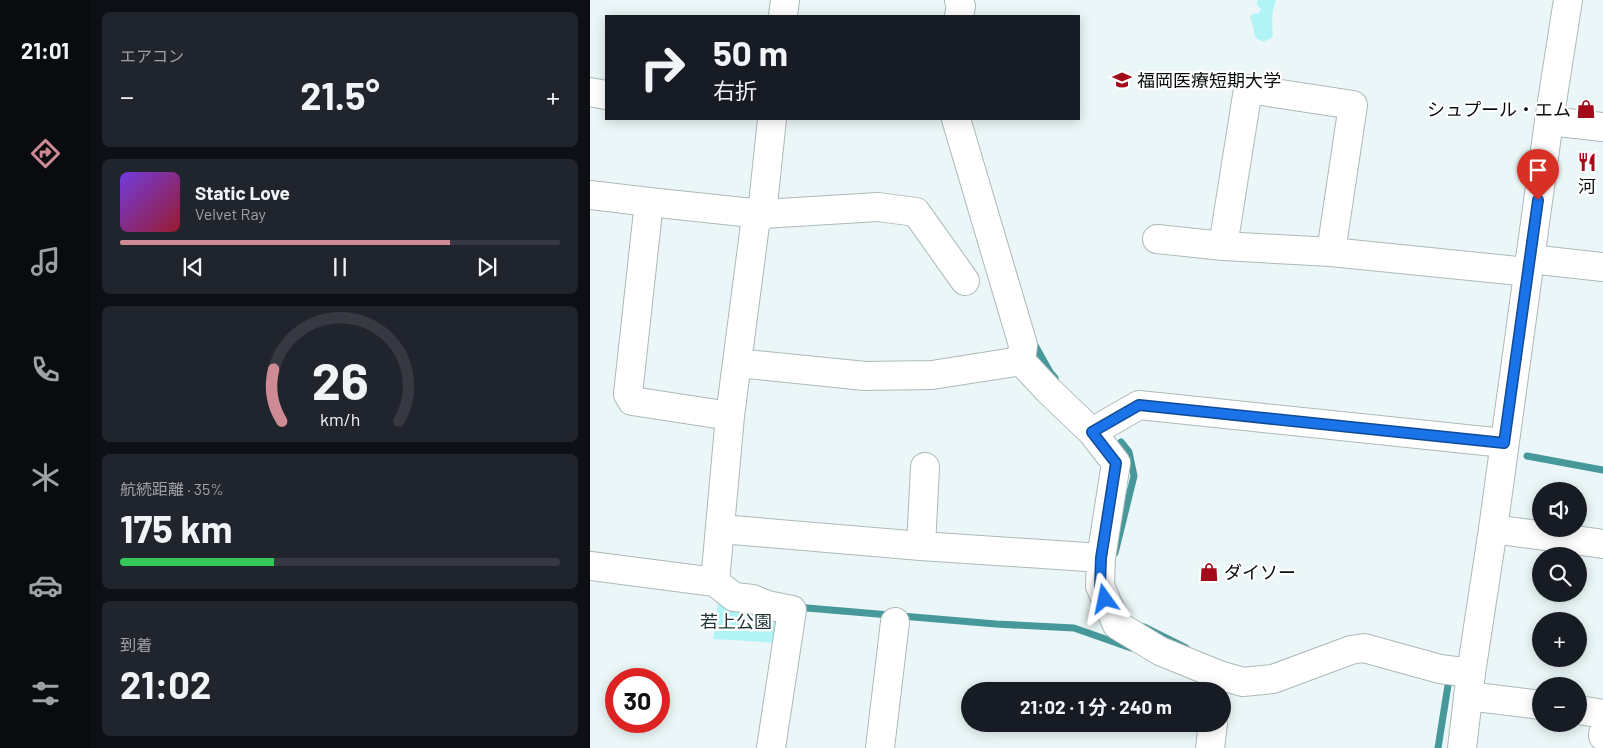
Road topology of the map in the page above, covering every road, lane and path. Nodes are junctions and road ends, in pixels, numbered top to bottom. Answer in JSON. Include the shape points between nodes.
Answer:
{"nodes":[{"id":1,"x":785,"y":0,"type":"edge"},
{"id":2,"x":959,"y":0,"type":"edge"},
{"id":3,"x":1568,"y":0,"type":"edge"},
{"id":4,"x":783,"y":15,"type":"edge"},
{"id":5,"x":960,"y":15,"type":"edge"},
{"id":6,"x":590,"y":92,"type":"edge"},
{"id":7,"x":605,"y":95,"type":"edge"},
{"id":8,"x":767,"y":120,"type":"edge"},
{"id":9,"x":956,"y":120,"type":"edge"},
{"id":10,"x":1549,"y":121,"type":"junction"},
{"id":11,"x":1603,"y":127,"type":"edge"},
{"id":12,"x":590,"y":195,"type":"edge"},
{"id":13,"x":649,"y":202,"type":"junction"},
{"id":14,"x":762,"y":214,"type":"junction"},
{"id":15,"x":1157,"y":239,"type":"dead end"},
{"id":16,"x":1223,"y":246,"type":"junction"},
{"id":17,"x":1331,"y":252,"type":"junction"},
{"id":18,"x":1529,"y":266,"type":"junction"},
{"id":19,"x":1603,"y":267,"type":"edge"},
{"id":20,"x":950,"y":272,"type":"dead end"},
{"id":21,"x":1021,"y":361,"type":"junction"},
{"id":22,"x":737,"y":363,"type":"junction"},
{"id":23,"x":730,"y":416,"type":"junction"},
{"id":24,"x":1092,"y":432,"type":"junction"},
{"id":25,"x":1504,"y":443,"type":"junction"},
{"id":26,"x":924,"y":467,"type":"dead end"},
{"id":27,"x":721,"y":529,"type":"junction"},
{"id":28,"x":1493,"y":529,"type":"junction"},
{"id":29,"x":1603,"y":544,"type":"edge"},
{"id":30,"x":921,"y":546,"type":"junction"},
{"id":31,"x":1101,"y":558,"type":"junction"},
{"id":32,"x":590,"y":566,"type":"edge"},
{"id":33,"x":724,"y":589,"type":"junction"},
{"id":34,"x":895,"y":622,"type":"dead end"},
{"id":35,"x":1216,"y":682,"type":"edge"},
{"id":36,"x":1231,"y":682,"type":"edge"},
{"id":37,"x":1469,"y":684,"type":"junction"},
{"id":38,"x":1532,"y":702,"type":"edge"},
{"id":39,"x":1587,"y":711,"type":"edge"},
{"id":40,"x":1603,"y":714,"type":"edge"},
{"id":41,"x":1212,"y":732,"type":"edge"},
{"id":42,"x":771,"y":748,"type":"edge"},
{"id":43,"x":880,"y":748,"type":"edge"},
{"id":44,"x":1210,"y":748,"type":"edge"},
{"id":45,"x":1462,"y":748,"type":"edge"}],
"edges":[{"from":1,"to":4,"type":"street"},
{"from":2,"to":5,"type":"street"},
{"from":3,"to":10,"type":"street"},
{"from":6,"to":7,"type":"street"},
{"from":8,"to":14,"type":"street"},
{"from":9,"to":21,"type":"street","via":[[1023,345]]},
{"from":10,"to":11,"type":"street"},
{"from":10,"to":18,"type":"street"},
{"from":12,"to":13,"type":"street"},
{"from":13,"to":14,"type":"street"},
{"from":13,"to":23,"type":"street","via":[[628,394],[632,401]]},
{"from":14,"to":20,"type":"street","via":[[878,207],[916,212]]},
{"from":14,"to":22,"type":"street","via":[[755,225]]},
{"from":15,"to":16,"type":"street"},
{"from":16,"to":17,"type":"street"},
{"from":16,"to":17,"type":"street","via":[[1248,89],[1353,105]]},
{"from":17,"to":18,"type":"street"},
{"from":18,"to":19,"type":"street"},
{"from":18,"to":25,"type":"street"},
{"from":21,"to":22,"type":"street","via":[[932,375],[865,376]]},
{"from":21,"to":24,"type":"street"},
{"from":22,"to":23,"type":"street"},
{"from":23,"to":27,"type":"street"},
{"from":24,"to":25,"type":"street","via":[[1139,405]]},
{"from":24,"to":31,"type":"street","via":[[1116,463]]},
{"from":25,"to":28,"type":"street"},
{"from":26,"to":30,"type":"street"},
{"from":27,"to":30,"type":"street"},
{"from":27,"to":33,"type":"street"},
{"from":28,"to":29,"type":"street"},
{"from":28,"to":37,"type":"street"},
{"from":30,"to":31,"type":"street"},
{"from":31,"to":35,"type":"street","via":[[1100,586],[1116,625]]},
{"from":32,"to":33,"type":"street"},
{"from":33,"to":42,"type":"street","via":[[792,610]]},
{"from":34,"to":43,"type":"street"},
{"from":36,"to":37,"type":"street","via":[[1273,679],[1364,648],[1440,669]]},
{"from":37,"to":38,"type":"street"},
{"from":37,"to":45,"type":"street"},
{"from":39,"to":40,"type":"street"},
{"from":41,"to":44,"type":"street"}]}
